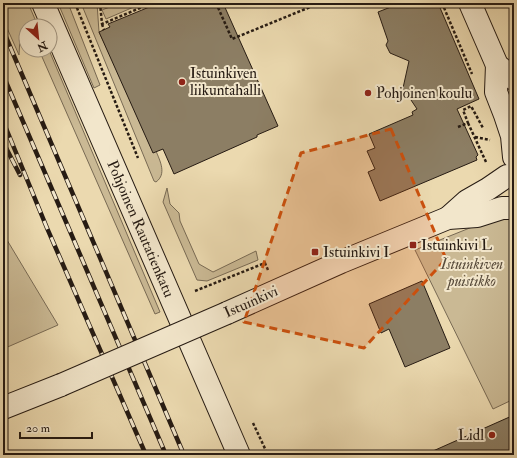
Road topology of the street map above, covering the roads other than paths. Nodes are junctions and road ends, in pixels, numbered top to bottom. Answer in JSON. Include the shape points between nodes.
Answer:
{"nodes":[{"id":1,"x":43,"y":3,"type":"edge"},
{"id":2,"x":470,"y":3,"type":"edge"},
{"id":3,"x":497,"y":65,"type":"junction"},
{"id":4,"x":514,"y":79,"type":"edge"},
{"id":5,"x":506,"y":165,"type":"edge"},
{"id":6,"x":514,"y":201,"type":"edge"},
{"id":7,"x":514,"y":208,"type":"edge"},
{"id":8,"x":448,"y":218,"type":"junction"},
{"id":9,"x":3,"y":408,"type":"edge"},
{"id":10,"x":239,"y":455,"type":"edge"}],
"edges":[{"from":1,"to":10,"type":"street","name":"Pohjoinen Rautatienkatu"},
{"from":2,"to":3,"type":"street"},
{"from":3,"to":4,"type":"street"},
{"from":3,"to":5,"type":"street","via":[[496,92],[512,136]]},
{"from":5,"to":6,"type":"street","via":[[508,188]]},
{"from":5,"to":8,"type":"street","name":"Istuinkivi","via":[[488,189],[467,201]]},
{"from":7,"to":8,"type":"street","name":"Istuinkivi","via":[[502,208],[477,216]]},
{"from":8,"to":9,"type":"street","name":"Istuinkivi","bridge":true}]}
